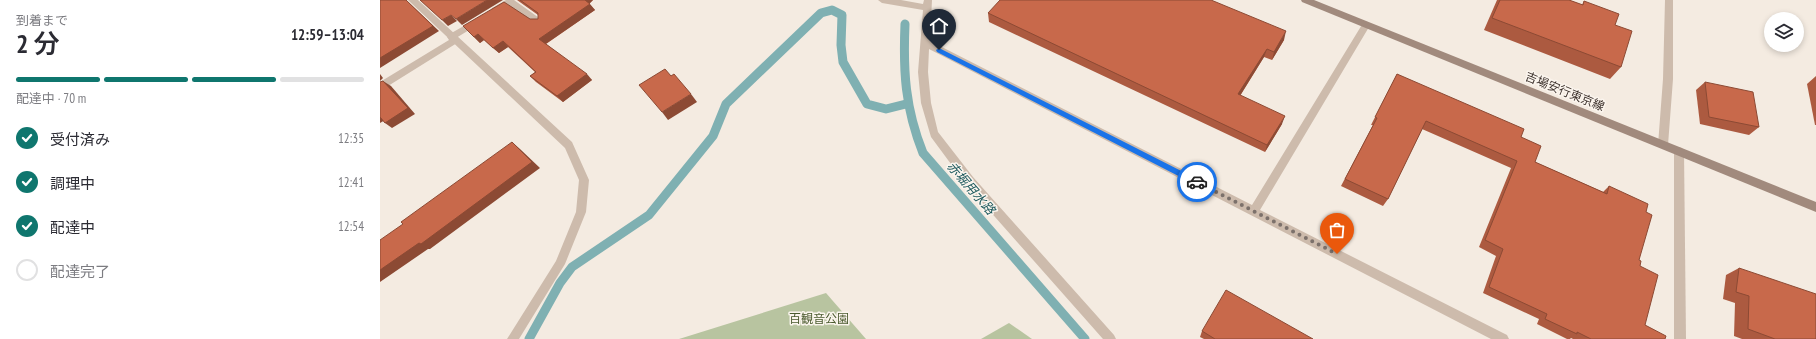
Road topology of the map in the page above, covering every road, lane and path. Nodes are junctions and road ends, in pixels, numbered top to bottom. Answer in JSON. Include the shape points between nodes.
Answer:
{"nodes":[{"id":1,"x":412,"y":0,"type":"edge"},
{"id":2,"x":882,"y":0,"type":"edge"},
{"id":3,"x":1305,"y":0,"type":"edge"},
{"id":4,"x":1669,"y":0,"type":"edge"},
{"id":5,"x":928,"y":4,"type":"edge"},
{"id":6,"x":539,"y":22,"type":"edge"},
{"id":7,"x":1366,"y":25,"type":"junction"},
{"id":8,"x":453,"y":39,"type":"junction"},
{"id":9,"x":925,"y":44,"type":"junction"},
{"id":10,"x":380,"y":87,"type":"edge"},
{"id":11,"x":1663,"y":145,"type":"junction"},
{"id":12,"x":1678,"y":151,"type":"junction"},
{"id":13,"x":1816,"y":207,"type":"edge"},
{"id":14,"x":1254,"y":211,"type":"junction"},
{"id":15,"x":513,"y":339,"type":"edge"},
{"id":16,"x":1110,"y":339,"type":"edge"},
{"id":17,"x":1503,"y":339,"type":"edge"},
{"id":18,"x":1680,"y":339,"type":"edge"}],
"edges":[{"from":1,"to":8,"type":"street"},
{"from":2,"to":5,"type":"street"},
{"from":3,"to":7,"type":"main road","name":"吉場安行東京線"},
{"from":4,"to":11,"type":"street","via":[[1668,79]]},
{"from":5,"to":9,"type":"street"},
{"from":6,"to":8,"type":"street","via":[[510,2]]},
{"from":7,"to":11,"type":"main road","name":"吉場安行東京線"},
{"from":7,"to":14,"type":"street"},
{"from":8,"to":10,"type":"street"},
{"from":8,"to":15,"type":"street","via":[[569,145],[584,180],[581,212],[560,264]]},
{"from":9,"to":14,"type":"street"},
{"from":9,"to":16,"type":"street","via":[[923,72],[926,104],[934,134],[970,180]]},
{"from":11,"to":12,"type":"main road","name":"吉場安行東京線"},
{"from":12,"to":13,"type":"main road","name":"吉場安行東京線"},
{"from":12,"to":18,"type":"street"},
{"from":14,"to":17,"type":"street"}]}
